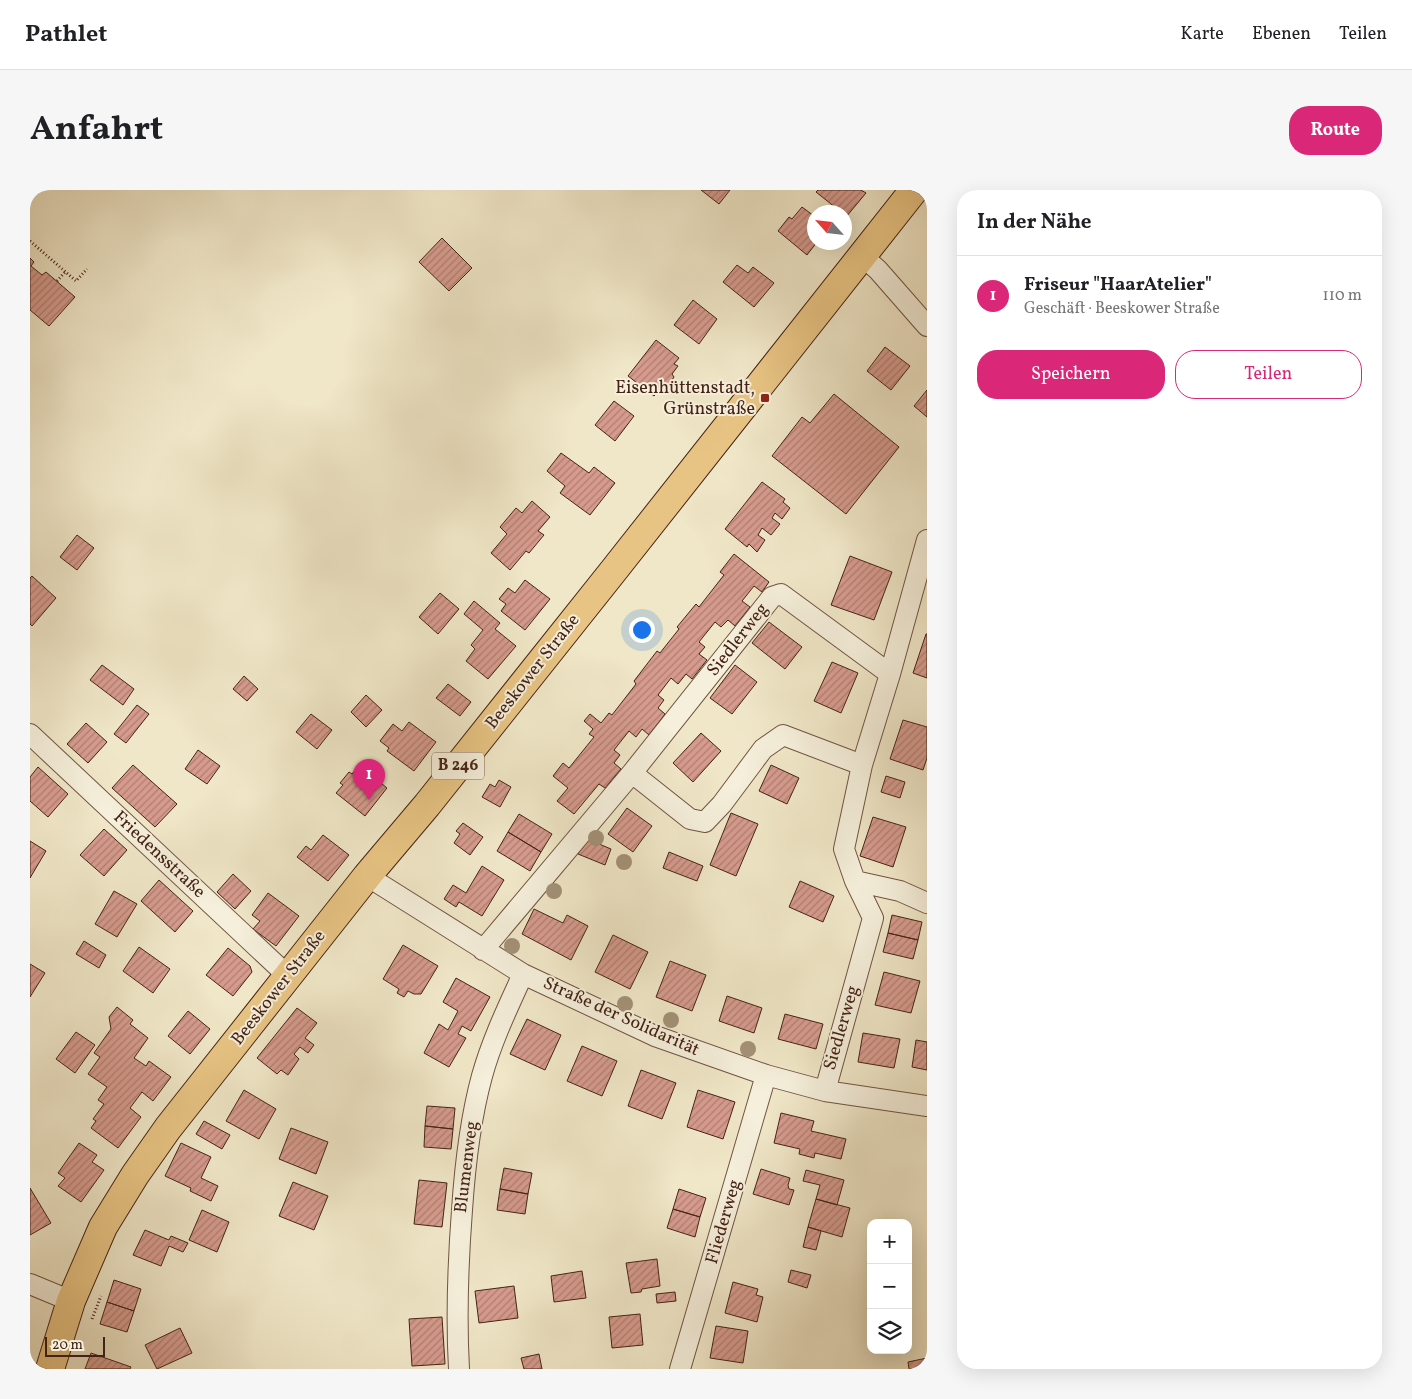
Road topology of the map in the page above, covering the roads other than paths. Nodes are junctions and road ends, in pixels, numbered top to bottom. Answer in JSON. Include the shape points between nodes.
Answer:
{"nodes":[{"id":1,"x":914,"y":190,"type":"edge"},
{"id":2,"x":861,"y":255,"type":"junction"},
{"id":3,"x":927,"y":326,"type":"edge"},
{"id":4,"x":927,"y":540,"type":"edge"},
{"id":5,"x":890,"y":674,"type":"junction"},
{"id":6,"x":30,"y":734,"type":"edge"},
{"id":7,"x":862,"y":765,"type":"junction"},
{"id":8,"x":632,"y":773,"type":"junction"},
{"id":9,"x":367,"y":876,"type":"junction"},
{"id":10,"x":855,"y":880,"type":"junction"},
{"id":11,"x":927,"y":903,"type":"edge"},
{"id":12,"x":483,"y":950,"type":"junction"},
{"id":13,"x":523,"y":974,"type":"junction"},
{"id":14,"x":288,"y":976,"type":"junction"},
{"id":15,"x":766,"y":1075,"type":"junction"},
{"id":16,"x":825,"y":1091,"type":"junction"},
{"id":17,"x":927,"y":1106,"type":"edge"},
{"id":18,"x":30,"y":1284,"type":"edge"},
{"id":19,"x":71,"y":1301,"type":"junction"},
{"id":20,"x":50,"y":1369,"type":"edge"},
{"id":21,"x":460,"y":1369,"type":"edge"},
{"id":22,"x":680,"y":1369,"type":"edge"}],
"edges":[{"from":1,"to":2,"type":"main road","name":"Beeskower Straße","number":"B 246"},
{"from":2,"to":3,"type":"street"},
{"from":2,"to":9,"type":"main road","name":"Beeskower Straße","number":"B 246","via":[[427,805]]},
{"from":4,"to":5,"type":"street","name":"Siedlerweg"},
{"from":5,"to":7,"type":"street","name":"Siedlerweg"},
{"from":5,"to":8,"type":"street","name":"Siedlerweg","via":[[781,594],[772,597]]},
{"from":6,"to":14,"type":"street","name":"Friedensstraße"},
{"from":7,"to":8,"type":"street","via":[[783,735],[763,749],[705,822],[690,820]]},
{"from":7,"to":10,"type":"street","name":"Siedlerweg","via":[[844,849]]},
{"from":8,"to":12,"type":"street","name":"Siedlerweg"},
{"from":9,"to":12,"type":"street","name":"Straße der Solidarität"},
{"from":9,"to":14,"type":"main road","name":"Beeskower Straße","number":"B 246"},
{"from":10,"to":11,"type":"street","via":[[900,891]]},
{"from":10,"to":16,"type":"street","name":"Siedlerweg","via":[[873,918]]},
{"from":12,"to":13,"type":"street","name":"Straße der Solidarität"},
{"from":13,"to":15,"type":"street","name":"Straße der Solidarität","via":[[655,1036]]},
{"from":13,"to":21,"type":"street","name":"Blumenweg","via":[[500,1023],[472,1120],[458,1254]]},
{"from":14,"to":19,"type":"main road","name":"Beeskower Straße","number":"B 246","via":[[135,1175],[103,1227]]},
{"from":15,"to":16,"type":"street","name":"Straße der Solidarität"},
{"from":15,"to":22,"type":"street","name":"Fliederweg"},
{"from":16,"to":17,"type":"street","name":"Straße der Solidarität"},
{"from":18,"to":19,"type":"street"},
{"from":19,"to":20,"type":"main road","name":"Beeskower Straße","number":"B 246"}]}
